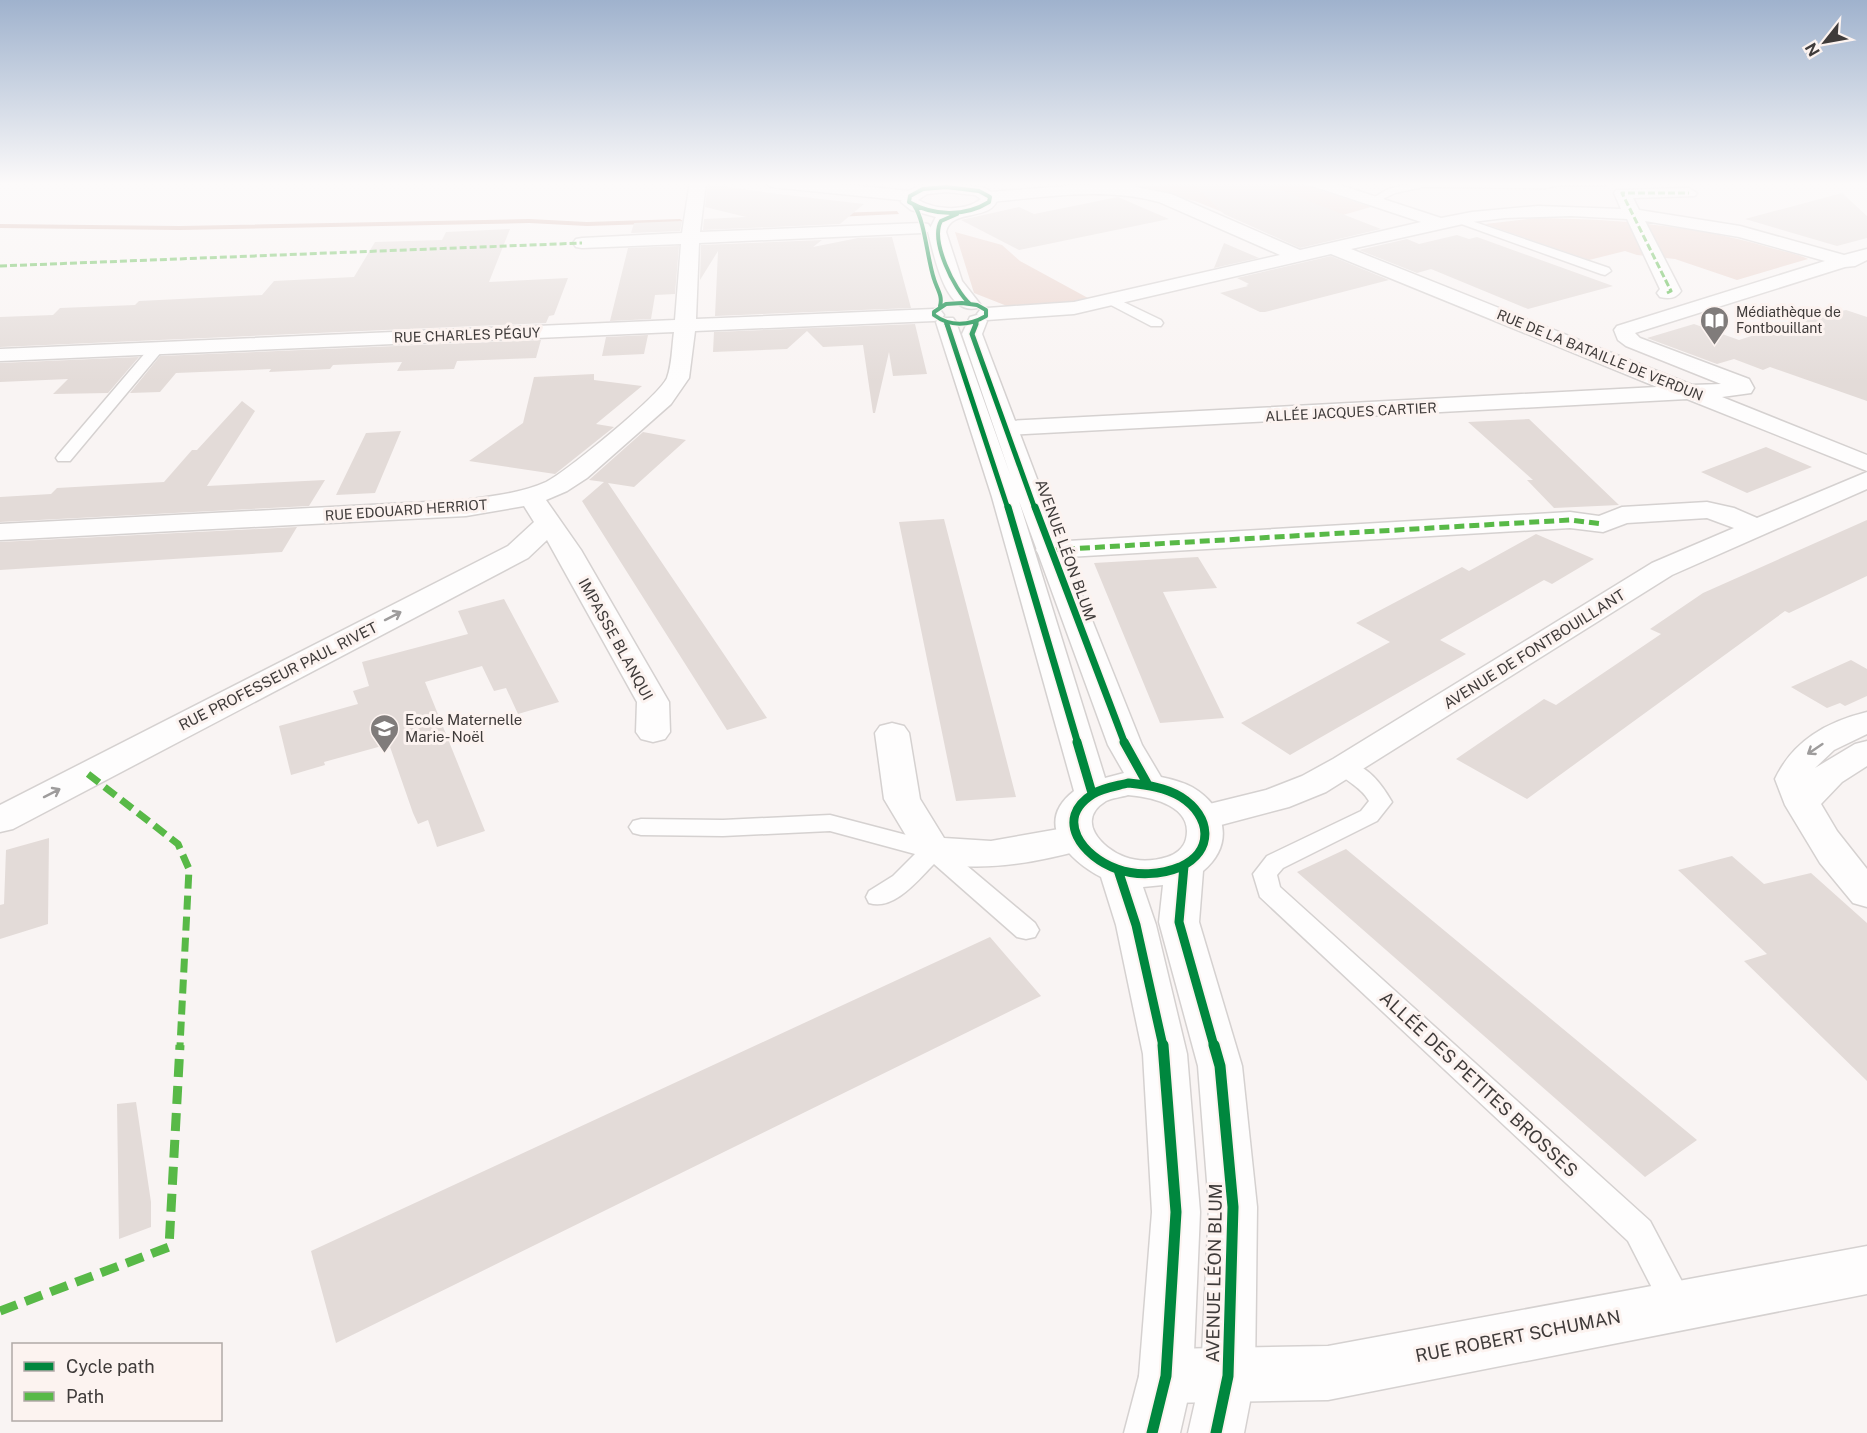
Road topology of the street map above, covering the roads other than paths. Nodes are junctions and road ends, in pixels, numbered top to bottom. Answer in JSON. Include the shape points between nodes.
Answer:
{"nodes":[{"id":1,"x":689,"y":249,"type":"edge"},
{"id":2,"x":927,"y":249,"type":"edge"},
{"id":3,"x":943,"y":249,"type":"edge"},
{"id":4,"x":1283,"y":249,"type":"edge"},
{"id":5,"x":1328,"y":249,"type":"edge"},
{"id":6,"x":1334,"y":249,"type":"edge"},
{"id":7,"x":1536,"y":249,"type":"edge"},
{"id":8,"x":1650,"y":249,"type":"edge"},
{"id":9,"x":1802,"y":249,"type":"edge"},
{"id":10,"x":1867,"y":254,"type":"edge"},
{"id":11,"x":1299,"y":256,"type":"junction"},
{"id":12,"x":1857,"y":264,"type":"edge"},
{"id":13,"x":1605,"y":271,"type":"dead end"},
{"id":14,"x":1667,"y":293,"type":"dead end"},
{"id":15,"x":1111,"y":300,"type":"junction"},
{"id":16,"x":978,"y":313,"type":"junction"},
{"id":17,"x":940,"y":314,"type":"junction"},
{"id":18,"x":1156,"y":323,"type":"dead end"},
{"id":19,"x":685,"y":326,"type":"junction"},
{"id":20,"x":157,"y":348,"type":"junction"},
{"id":21,"x":0,"y":355,"type":"edge"},
{"id":22,"x":1695,"y":393,"type":"junction"},
{"id":23,"x":1007,"y":428,"type":"junction"},
{"id":24,"x":64,"y":458,"type":"dead end"},
{"id":25,"x":1867,"y":464,"type":"edge"},
{"id":26,"x":1867,"y":480,"type":"edge"},
{"id":27,"x":531,"y":496,"type":"junction"},
{"id":28,"x":549,"y":523,"type":"junction"},
{"id":29,"x":1755,"y":527,"type":"junction"},
{"id":30,"x":0,"y":532,"type":"edge"},
{"id":31,"x":567,"y":550,"type":"junction"},
{"id":32,"x":1050,"y":550,"type":"junction"},
{"id":33,"x":518,"y":552,"type":"junction"},
{"id":34,"x":1867,"y":722,"type":"edge"},
{"id":35,"x":653,"y":732,"type":"dead end"},
{"id":36,"x":892,"y":733,"type":"dead end"},
{"id":37,"x":1867,"y":752,"type":"edge"},
{"id":38,"x":1345,"y":767,"type":"junction"},
{"id":39,"x":1148,"y":785,"type":"junction"},
{"id":40,"x":1092,"y":793,"type":"junction"},
{"id":41,"x":1803,"y":806,"type":"junction"},
{"id":42,"x":1202,"y":819,"type":"junction"},
{"id":43,"x":0,"y":820,"type":"edge"},
{"id":44,"x":640,"y":827,"type":"dead end"},
{"id":45,"x":1076,"y":839,"type":"junction"},
{"id":46,"x":933,"y":850,"type":"junction"},
{"id":47,"x":1184,"y":866,"type":"junction"},
{"id":48,"x":1118,"y":870,"type":"junction"},
{"id":49,"x":1867,"y":893,"type":"edge"},
{"id":50,"x":878,"y":897,"type":"dead end"},
{"id":51,"x":1026,"y":930,"type":"dead end"},
{"id":52,"x":1867,"y":1270,"type":"edge"},
{"id":53,"x":1679,"y":1306,"type":"junction"},
{"id":54,"x":1166,"y":1376,"type":"junction"},
{"id":55,"x":1228,"y":1376,"type":"junction"},
{"id":56,"x":1152,"y":1433,"type":"edge"},
{"id":57,"x":1216,"y":1433,"type":"edge"}],
"edges":[{"from":1,"to":19,"type":"street","name":"RUE EDOUARD HERRIOT"},
{"from":2,"to":17,"type":"street","via":[[942,299]]},
{"from":3,"to":16,"type":"street","via":[[955,289]]},
{"from":4,"to":11,"type":"street"},
{"from":5,"to":11,"type":"street"},
{"from":6,"to":22,"type":"street","name":"RUE DE LA BATAILLE DE VERDUN"},
{"from":7,"to":13,"type":"lane"},
{"from":8,"to":14,"type":"street","via":[[1671,291]]},
{"from":9,"to":12,"type":"street"},
{"from":10,"to":12,"type":"street"},
{"from":11,"to":15,"type":"street"},
{"from":12,"to":22,"type":"street","name":"ALLÉE JACQUES CARTIER","via":[[1624,330],[1633,342],[1743,388]]},
{"from":15,"to":16,"type":"street","via":[[1074,308]]},
{"from":15,"to":18,"type":"lane"},
{"from":16,"to":17,"type":"street","via":[[962,323]]},
{"from":16,"to":23,"type":"street","name":"AVENUE LÉON BLUM","via":[[972,334]]},
{"from":17,"to":19,"type":"street","name":"RUE CHARLES PÉGUY"},
{"from":17,"to":40,"type":"street","via":[[1005,497]]},
{"from":19,"to":20,"type":"street","name":"RUE CHARLES PÉGUY"},
{"from":19,"to":27,"type":"street","name":"RUE EDOUARD HERRIOT","via":[[678,378],[663,399],[578,472],[558,486]]},
{"from":20,"to":21,"type":"street","name":"RUE CHARLES PÉGUY"},
{"from":20,"to":24,"type":"lane"},
{"from":22,"to":23,"type":"street","name":"ALLÉE JACQUES CARTIER"},
{"from":22,"to":25,"type":"street","name":"RUE DE LA BATAILLE DE VERDUN"},
{"from":23,"to":32,"type":"street","name":"AVENUE LÉON BLUM"},
{"from":26,"to":29,"type":"street","name":"AVENUE DE FONTBOUILLANT"},
{"from":27,"to":28,"type":"street","name":"IMPASSE BLANQUI"},
{"from":27,"to":30,"type":"street","name":"RUE EDOUARD HERRIOT","via":[[466,508]]},
{"from":28,"to":31,"type":"street","name":"IMPASSE BLANQUI"},
{"from":28,"to":33,"type":"street","name":"RUE PROFESSEUR PAUL RIVET"},
{"from":29,"to":32,"type":"street","via":[[1707,510],[1622,515],[1603,524],[1570,520]]},
{"from":29,"to":38,"type":"street","name":"AVENUE DE FONTBOUILLANT","via":[[1662,569]]},
{"from":31,"to":33,"type":"street","via":[[537,548]]},
{"from":31,"to":35,"type":"street","name":"IMPASSE BLANQUI","via":[[653,702]]},
{"from":32,"to":39,"type":"street","name":"AVENUE LÉON BLUM","via":[[1125,745]]},
{"from":43,"to":33,"type":"street","name":"RUE PROFESSEUR PAUL RIVET","one_way":true},
{"from":34,"to":41,"type":"street","one_way":true,"via":[[1810,750],[1798,763],[1792,779]]},
{"from":36,"to":46,"type":"street","via":[[902,799]]},
{"from":37,"to":41,"type":"street","via":[[1829,772]]},
{"from":38,"to":42,"type":"street","name":"AVENUE DE FONTBOUILLANT","via":[[1276,799]]},
{"from":38,"to":53,"type":"lane","name":"ALLÉE DES PETITES BROSSES","via":[[1371,785],[1382,802],[1369,816],[1275,862],[1265,874],[1269,891],[1639,1231]]},
{"from":39,"to":40,"type":"street","via":[[1128,783]]},
{"from":39,"to":42,"type":"street","via":[[1181,797]]},
{"from":40,"to":45,"type":"street","via":[[1074,813]]},
{"from":41,"to":49,"type":"street","via":[[1824,844]]},
{"from":42,"to":47,"type":"street","via":[[1205,845]]},
{"from":44,"to":46,"type":"lane","via":[[830,823]]},
{"from":45,"to":46,"type":"street","via":[[991,854]]},
{"from":45,"to":48,"type":"street","via":[[1086,852]]},
{"from":46,"to":50,"type":"lane","via":[[902,882]]},
{"from":46,"to":51,"type":"lane"},
{"from":47,"to":48,"type":"street","via":[[1152,874]]},
{"from":47,"to":55,"type":"street","name":"AVENUE LÉON BLUM","via":[[1179,922],[1220,1066],[1233,1207]]},
{"from":48,"to":54,"type":"street","via":[[1136,925],[1165,1054],[1176,1212]]},
{"from":52,"to":53,"type":"street","name":"RUE ROBERT SCHUMAN"},
{"from":53,"to":55,"type":"street","name":"RUE ROBERT SCHUMAN","via":[[1328,1373]]},
{"from":54,"to":55,"type":"street","name":"RUE ROBERT SCHUMAN"},
{"from":54,"to":56,"type":"street"},
{"from":55,"to":57,"type":"street","name":"AVENUE LÉON BLUM"}]}
